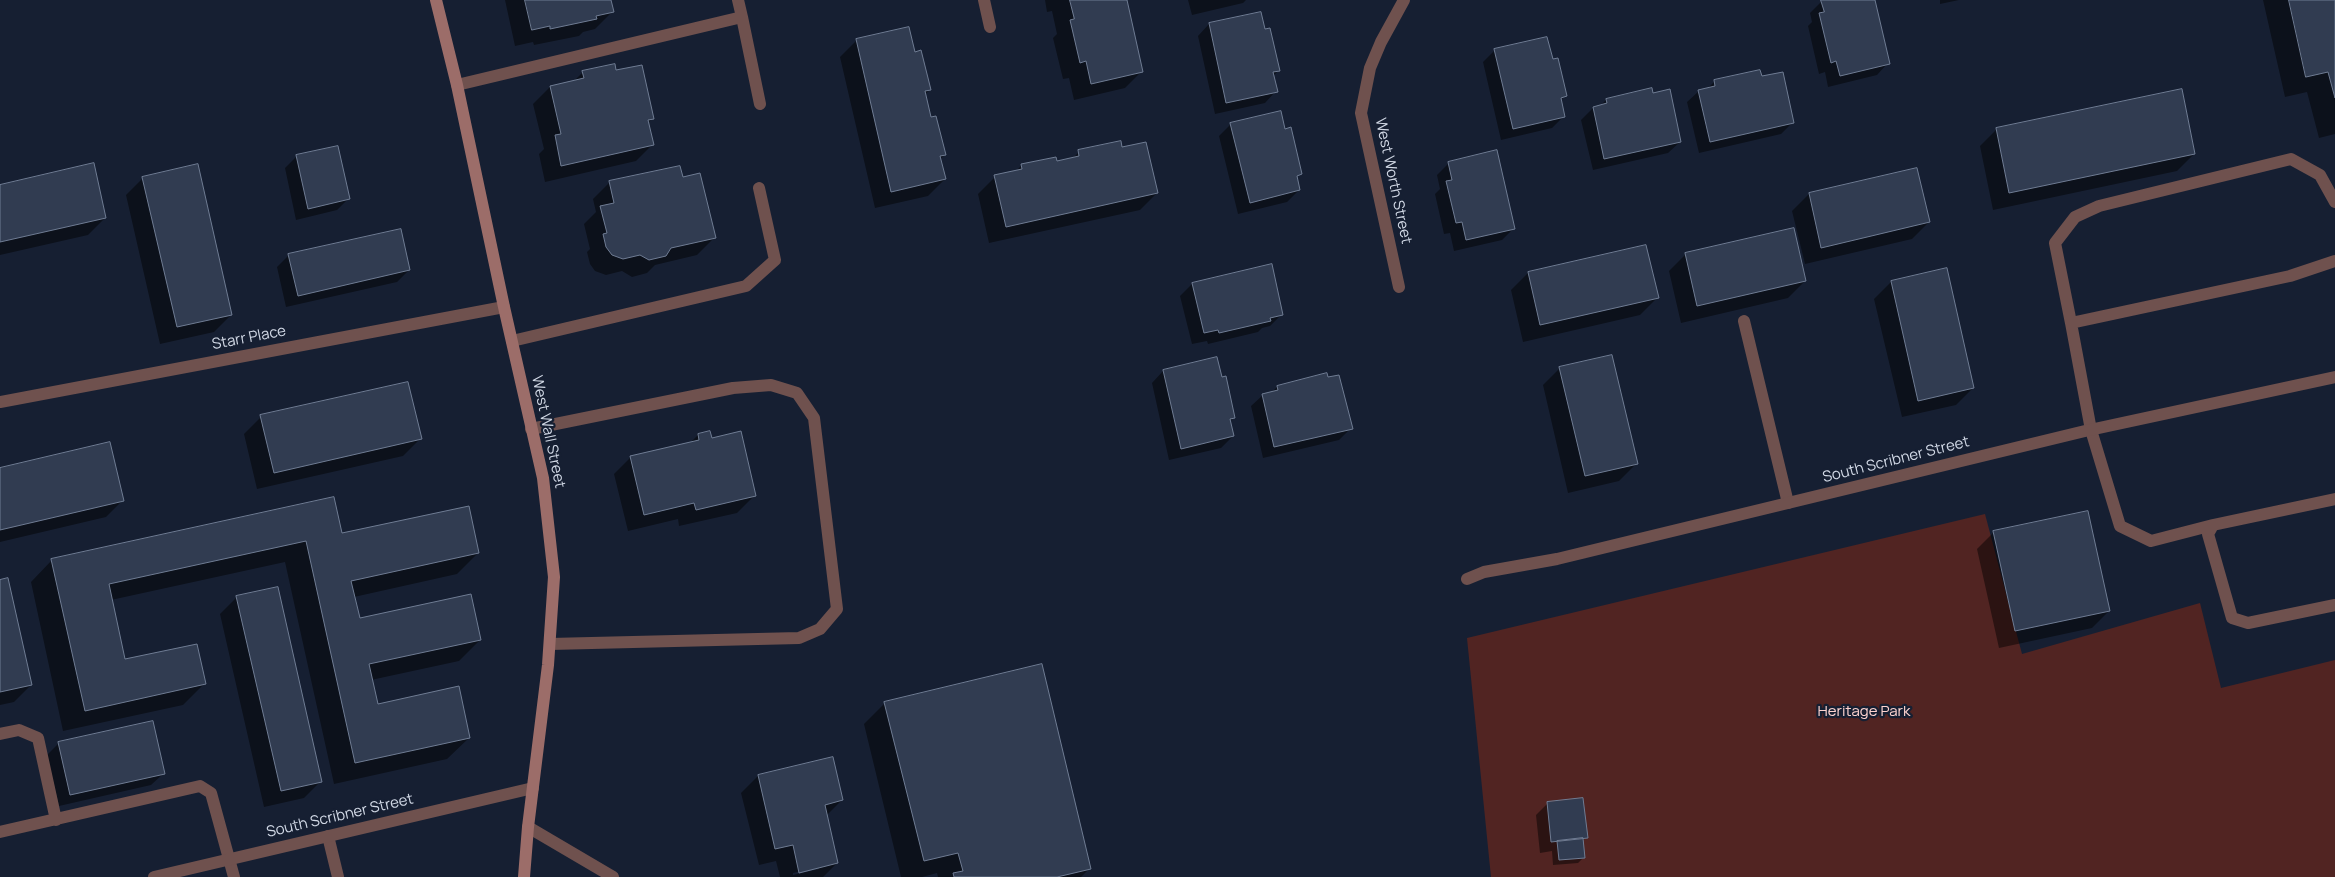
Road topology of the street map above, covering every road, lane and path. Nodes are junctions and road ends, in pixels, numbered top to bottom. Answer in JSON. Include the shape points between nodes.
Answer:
{"nodes":[{"id":1,"x":436,"y":0,"type":"edge"},
{"id":2,"x":738,"y":0,"type":"edge"},
{"id":3,"x":984,"y":0,"type":"edge"},
{"id":4,"x":1404,"y":0,"type":"edge"},
{"id":5,"x":742,"y":17,"type":"junction"},
{"id":6,"x":990,"y":27,"type":"dead end"},
{"id":7,"x":457,"y":85,"type":"junction"},
{"id":8,"x":760,"y":104,"type":"dead end"},
{"id":9,"x":758,"y":188,"type":"dead end"},
{"id":10,"x":2335,"y":202,"type":"edge"},
{"id":11,"x":2335,"y":261,"type":"edge"},
{"id":12,"x":1399,"y":287,"type":"dead end"},
{"id":13,"x":504,"y":307,"type":"junction"},
{"id":14,"x":1744,"y":321,"type":"dead end"},
{"id":15,"x":2071,"y":323,"type":"junction"},
{"id":16,"x":512,"y":341,"type":"junction"},
{"id":17,"x":2335,"y":377,"type":"edge"},
{"id":18,"x":0,"y":402,"type":"edge"},
{"id":19,"x":531,"y":429,"type":"junction"},
{"id":20,"x":2091,"y":430,"type":"junction"},
{"id":21,"x":2335,"y":499,"type":"edge"},
{"id":22,"x":1788,"y":503,"type":"junction"},
{"id":23,"x":2213,"y":525,"type":"junction"},
{"id":24,"x":1466,"y":579,"type":"dead end"},
{"id":25,"x":2335,"y":605,"type":"edge"},
{"id":26,"x":550,"y":644,"type":"junction"},
{"id":27,"x":0,"y":734,"type":"edge"},
{"id":28,"x":533,"y":788,"type":"junction"},
{"id":29,"x":56,"y":820,"type":"junction"},
{"id":30,"x":528,"y":827,"type":"junction"},
{"id":31,"x":0,"y":832,"type":"edge"},
{"id":32,"x":328,"y":836,"type":"junction"},
{"id":33,"x":230,"y":859,"type":"junction"},
{"id":34,"x":154,"y":877,"type":"edge"},
{"id":35,"x":234,"y":877,"type":"edge"},
{"id":36,"x":338,"y":877,"type":"edge"},
{"id":37,"x":524,"y":877,"type":"edge"},
{"id":38,"x":613,"y":877,"type":"edge"}],
"edges":[{"from":1,"to":7,"type":"street","name":"West Wall Street"},
{"from":2,"to":5,"type":"street"},
{"from":3,"to":6,"type":"street"},
{"from":4,"to":12,"type":"street","name":"West Worth Street","via":[[1370,68],[1361,113]]},
{"from":5,"to":7,"type":"street"},
{"from":5,"to":8,"type":"street"},
{"from":7,"to":13,"type":"street","name":"West Wall Street"},
{"from":9,"to":16,"type":"street","via":[[775,260],[746,286]]},
{"from":10,"to":15,"type":"street","via":[[2320,175],[2291,159],[2099,206],[2075,217],[2055,243]]},
{"from":11,"to":15,"type":"street","via":[[2290,276]]},
{"from":13,"to":16,"type":"street","name":"West Wall Street"},
{"from":13,"to":18,"type":"street","name":"Starr Place"},
{"from":14,"to":22,"type":"street"},
{"from":15,"to":20,"type":"street"},
{"from":16,"to":19,"type":"street","name":"West Wall Street"},
{"from":17,"to":20,"type":"street","name":"South Scribner Street"},
{"from":19,"to":26,"type":"street","name":"West Wall Street","via":[[543,478],[554,577]]},
{"from":19,"to":26,"type":"street","via":[[733,388],[771,385],[797,393],[814,418],[837,609],[820,629],[799,638]]},
{"from":20,"to":22,"type":"street","name":"South Scribner Street"},
{"from":20,"to":23,"type":"street","via":[[2120,526],[2151,541]]},
{"from":21,"to":23,"type":"street"},
{"from":22,"to":24,"type":"street","name":"South Scribner Street","via":[[1557,559],[1484,572]]},
{"from":23,"to":25,"type":"street","via":[[2208,534],[2232,618],[2248,623]]},
{"from":26,"to":28,"type":"street","name":"West Wall Street"},
{"from":27,"to":29,"type":"street","via":[[19,730],[38,738]]},
{"from":28,"to":30,"type":"street","name":"West Wall Street"},
{"from":28,"to":32,"type":"street","name":"South Scribner Street"},
{"from":29,"to":31,"type":"street"},
{"from":29,"to":33,"type":"street","via":[[200,786],[211,793]]},
{"from":30,"to":37,"type":"street","name":"West Wall Street"},
{"from":30,"to":38,"type":"street"},
{"from":32,"to":33,"type":"street","name":"South Scribner Street"},
{"from":32,"to":36,"type":"street"},
{"from":33,"to":34,"type":"street","name":"South Scribner Street"},
{"from":33,"to":35,"type":"street"}]}
